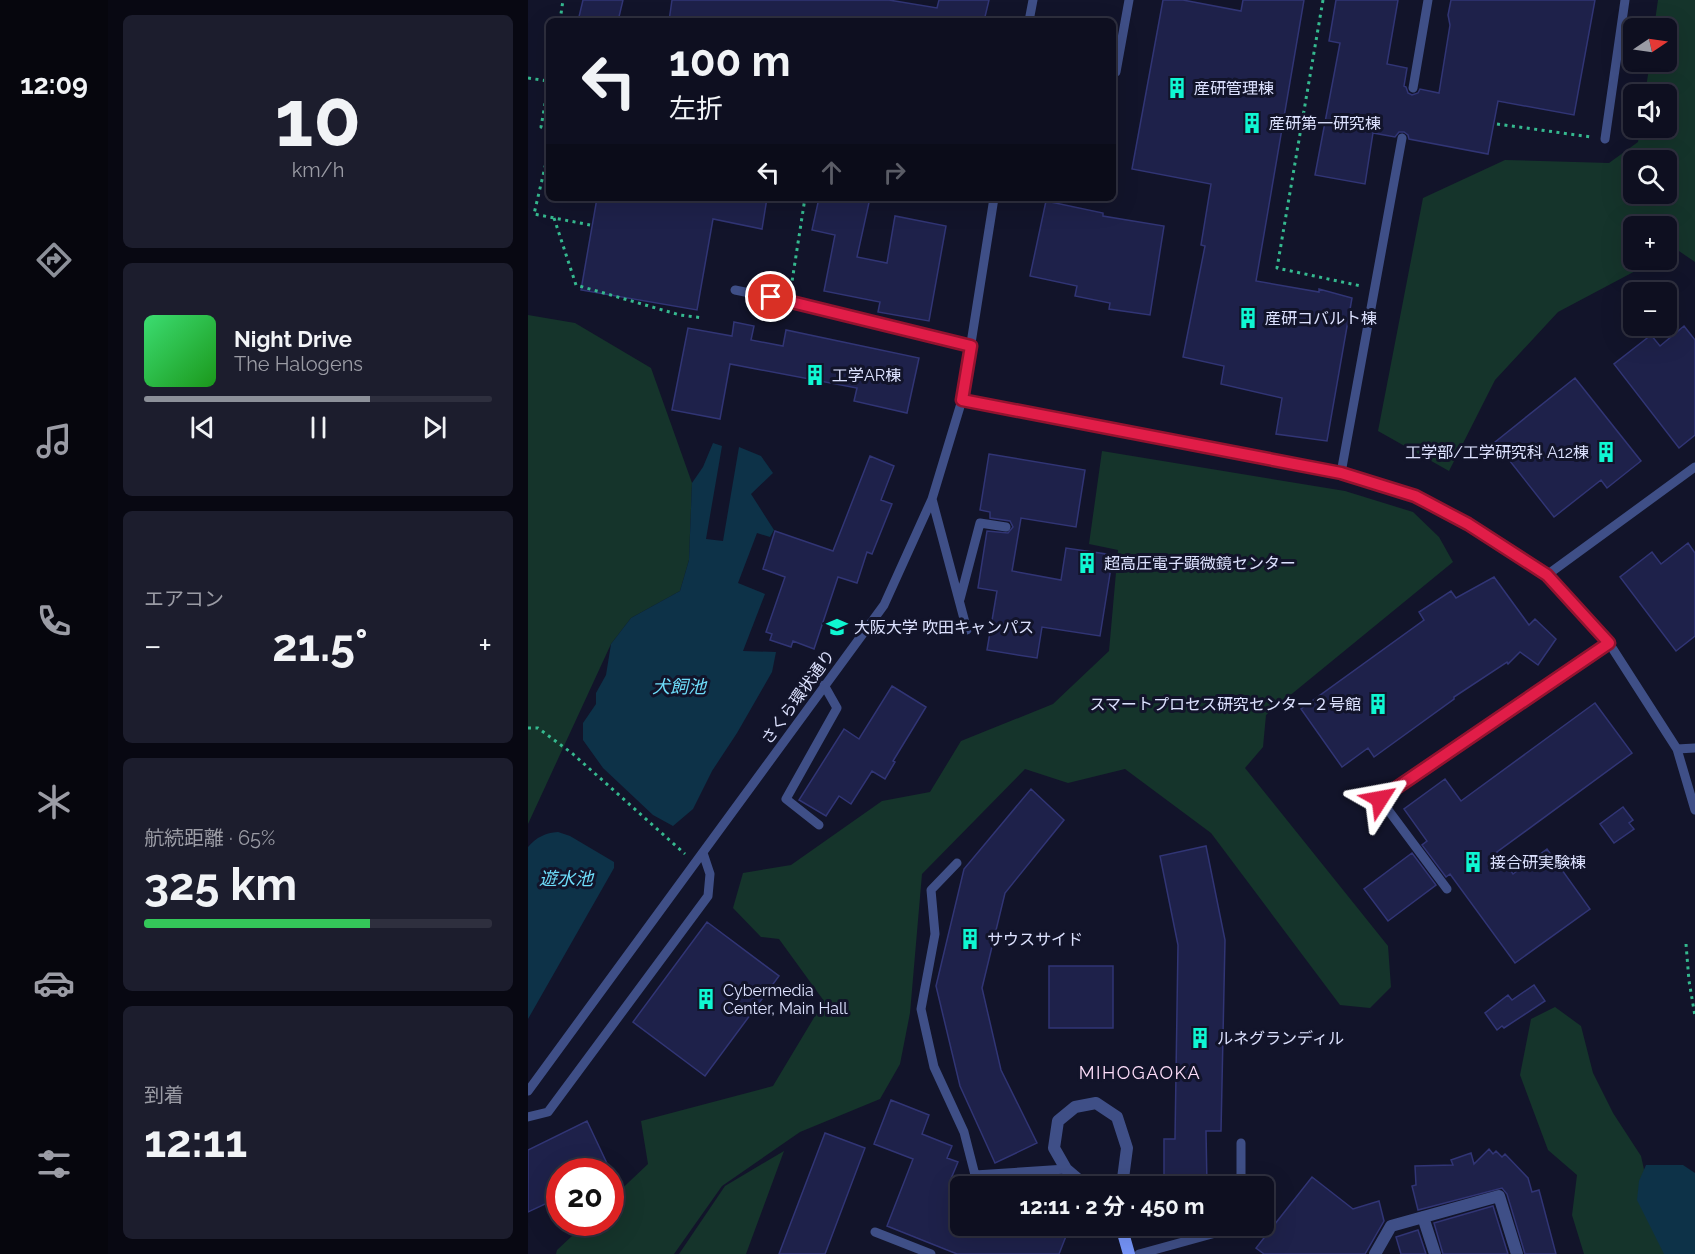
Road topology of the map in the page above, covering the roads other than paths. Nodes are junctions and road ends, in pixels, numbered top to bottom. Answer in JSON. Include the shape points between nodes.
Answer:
{"nodes":[{"id":1,"x":1033,"y":0,"type":"edge"},
{"id":2,"x":1129,"y":0,"type":"edge"},
{"id":3,"x":1428,"y":0,"type":"edge"},
{"id":4,"x":1625,"y":0,"type":"edge"},
{"id":5,"x":1030,"y":18,"type":"edge"},
{"id":6,"x":1116,"y":72,"type":"dead end"},
{"id":7,"x":1413,"y":88,"type":"dead end"},
{"id":8,"x":1402,"y":138,"type":"dead end"},
{"id":9,"x":1605,"y":139,"type":"road end"},
{"id":10,"x":994,"y":201,"type":"edge"},
{"id":11,"x":735,"y":290,"type":"dead end"},
{"id":12,"x":971,"y":346,"type":"junction"},
{"id":13,"x":962,"y":400,"type":"junction"},
{"id":14,"x":1695,"y":467,"type":"edge"},
{"id":15,"x":1341,"y":473,"type":"junction"},
{"id":16,"x":932,"y":499,"type":"junction"},
{"id":17,"x":1006,"y":527,"type":"dead end"},
{"id":18,"x":1547,"y":575,"type":"junction"},
{"id":19,"x":959,"y":601,"type":"junction"},
{"id":20,"x":967,"y":630,"type":"dead end"},
{"id":21,"x":1609,"y":643,"type":"junction"},
{"id":22,"x":824,"y":685,"type":"junction"},
{"id":23,"x":1695,"y":748,"type":"edge"},
{"id":24,"x":1677,"y":749,"type":"junction"},
{"id":25,"x":1695,"y":810,"type":"edge"},
{"id":26,"x":819,"y":825,"type":"dead end"},
{"id":27,"x":703,"y":853,"type":"junction"},
{"id":28,"x":957,"y":863,"type":"dead end"},
{"id":29,"x":1447,"y":889,"type":"dead end"},
{"id":30,"x":528,"y":1091,"type":"edge"},
{"id":31,"x":528,"y":1117,"type":"edge"},
{"id":32,"x":1241,"y":1143,"type":"dead end"},
{"id":33,"x":1066,"y":1168,"type":"junction"},
{"id":34,"x":1075,"y":1176,"type":"edge"},
{"id":35,"x":1123,"y":1176,"type":"edge"},
{"id":36,"x":1241,"y":1176,"type":"edge"},
{"id":37,"x":1423,"y":1217,"type":"junction"},
{"id":38,"x":874,"y":1232,"type":"dead end"},
{"id":39,"x":1124,"y":1236,"type":"edge"},
{"id":40,"x":1205,"y":1236,"type":"edge"},
{"id":41,"x":931,"y":1254,"type":"edge"},
{"id":42,"x":1129,"y":1254,"type":"edge"},
{"id":43,"x":1139,"y":1254,"type":"edge"},
{"id":44,"x":1375,"y":1254,"type":"edge"},
{"id":45,"x":1435,"y":1254,"type":"edge"},
{"id":46,"x":1517,"y":1254,"type":"edge"}],
"edges":[{"from":1,"to":5,"type":"lane"},
{"from":2,"to":6,"type":"lane"},
{"from":3,"to":7,"type":"lane"},
{"from":4,"to":9,"type":"lane"},
{"from":8,"to":15,"type":"lane"},
{"from":10,"to":12,"type":"lane","name":"さくら環状通り"},
{"from":11,"to":12,"type":"lane"},
{"from":12,"to":13,"type":"lane","name":"さくら環状通り"},
{"from":13,"to":15,"type":"lane"},
{"from":13,"to":16,"type":"lane","name":"さくら環状通り"},
{"from":14,"to":18,"type":"lane"},
{"from":15,"to":18,"type":"lane","via":[[1415,496],[1468,524]]},
{"from":16,"to":19,"type":"lane"},
{"from":16,"to":22,"type":"lane","name":"さくら環状通り","via":[[884,605]]},
{"from":17,"to":19,"type":"lane","via":[[980,523]]},
{"from":18,"to":21,"type":"lane"},
{"from":19,"to":20,"type":"lane"},
{"from":21,"to":24,"type":"lane"},
{"from":21,"to":29,"type":"lane","via":[[1380,799]]},
{"from":22,"to":26,"type":"lane","via":[[837,708],[786,799]]},
{"from":22,"to":27,"type":"lane","name":"さくら環状通り"},
{"from":23,"to":24,"type":"lane"},
{"from":24,"to":25,"type":"lane"},
{"from":27,"to":30,"type":"lane","name":"さくら環状通り"},
{"from":27,"to":31,"type":"lane","via":[[710,874],[708,896],[548,1112]]},
{"from":28,"to":33,"type":"lane","via":[[931,890],[935,934],[921,1009],[934,1067],[964,1132],[975,1175]]},
{"from":32,"to":36,"type":"lane"},
{"from":33,"to":34,"type":"street"},
{"from":33,"to":35,"type":"street","via":[[1054,1148],[1058,1121],[1074,1107],[1096,1103],[1117,1117],[1127,1148]]},
{"from":37,"to":44,"type":"street","via":[[1391,1226]]},
{"from":37,"to":45,"type":"street"},
{"from":37,"to":46,"type":"street","via":[[1499,1196]]},
{"from":38,"to":41,"type":"lane"},
{"from":39,"to":42,"type":"street"},
{"from":40,"to":43,"type":"lane"}]}
